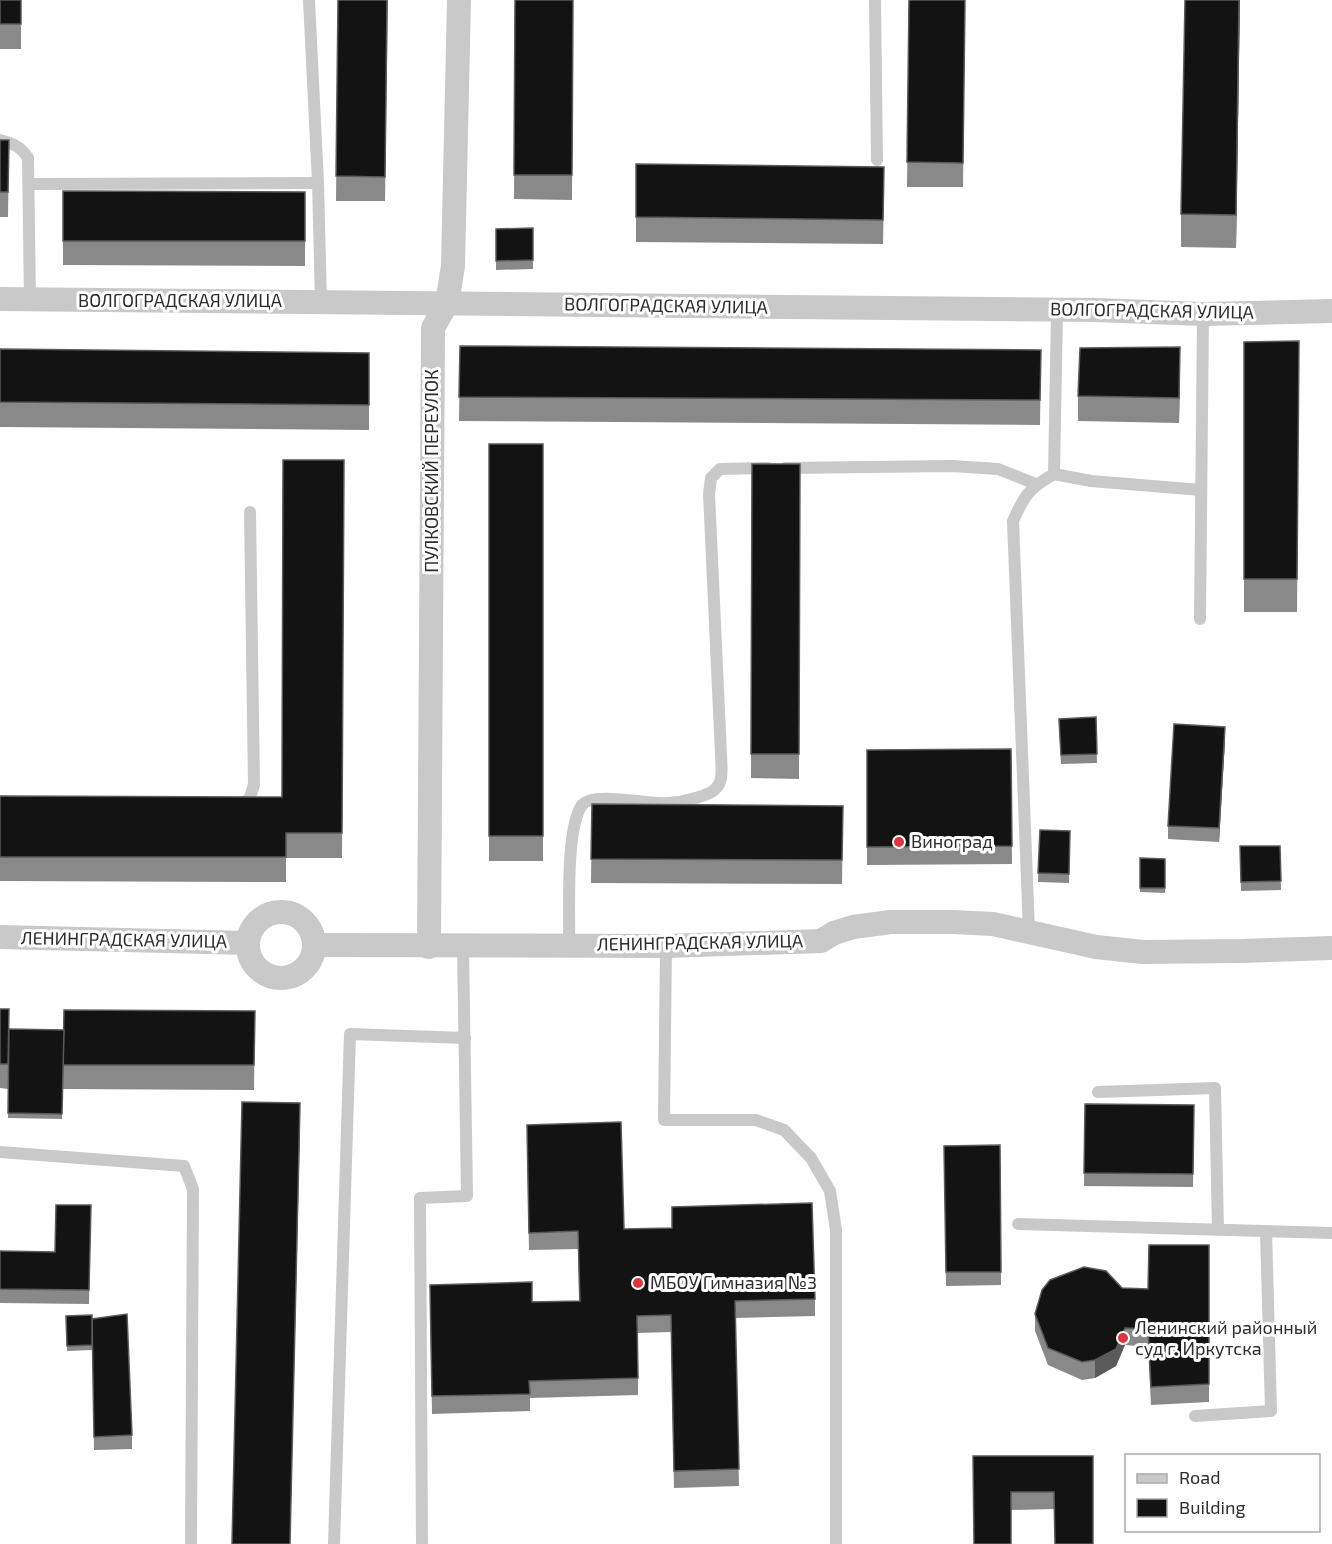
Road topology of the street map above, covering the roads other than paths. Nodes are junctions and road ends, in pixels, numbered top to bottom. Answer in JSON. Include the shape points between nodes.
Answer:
{"nodes":[{"id":1,"x":309,"y":0,"type":"edge"},
{"id":2,"x":459,"y":0,"type":"edge"},
{"id":3,"x":875,"y":0,"type":"edge"},
{"id":4,"x":0,"y":140,"type":"edge"},
{"id":5,"x":877,"y":160,"type":"dead end"},
{"id":6,"x":318,"y":183,"type":"junction"},
{"id":7,"x":30,"y":184,"type":"junction"},
{"id":8,"x":0,"y":299,"type":"edge"},
{"id":9,"x":30,"y":300,"type":"junction"},
{"id":10,"x":321,"y":302,"type":"junction"},
{"id":11,"x":447,"y":303,"type":"junction"},
{"id":12,"x":1057,"y":310,"type":"junction"},
{"id":13,"x":1332,"y":311,"type":"edge"},
{"id":14,"x":1203,"y":314,"type":"junction"},
{"id":15,"x":1054,"y":474,"type":"junction"},
{"id":16,"x":1036,"y":484,"type":"junction"},
{"id":17,"x":1201,"y":490,"type":"junction"},
{"id":18,"x":250,"y":512,"type":"dead end"},
{"id":19,"x":1200,"y":618,"type":"dead end"},
{"id":20,"x":227,"y":804,"type":"edge"},
{"id":21,"x":1029,"y":931,"type":"junction"},
{"id":22,"x":0,"y":937,"type":"edge"},
{"id":23,"x":248,"y":943,"type":"junction"},
{"id":24,"x":314,"y":945,"type":"junction"},
{"id":25,"x":569,"y":946,"type":"junction"},
{"id":26,"x":666,"y":946,"type":"junction"},
{"id":27,"x":429,"y":947,"type":"junction"},
{"id":28,"x":463,"y":947,"type":"junction"},
{"id":29,"x":1332,"y":948,"type":"edge"},
{"id":30,"x":465,"y":1038,"type":"junction"},
{"id":31,"x":1098,"y":1092,"type":"dead end"},
{"id":32,"x":0,"y":1152,"type":"edge"},
{"id":33,"x":1018,"y":1224,"type":"dead end"},
{"id":34,"x":1218,"y":1230,"type":"junction"},
{"id":35,"x":1266,"y":1231,"type":"junction"},
{"id":36,"x":1332,"y":1233,"type":"edge"},
{"id":37,"x":1196,"y":1416,"type":"dead end"},
{"id":38,"x":191,"y":1544,"type":"edge"},
{"id":39,"x":334,"y":1544,"type":"edge"},
{"id":40,"x":422,"y":1544,"type":"edge"},
{"id":41,"x":836,"y":1544,"type":"edge"}],
"edges":[{"from":1,"to":6,"type":"lane"},
{"from":2,"to":11,"type":"street","name":"ПУЛКОВСКИЙ ПЕРЕУЛОК","via":[[453,266]]},
{"from":3,"to":5,"type":"lane"},
{"from":4,"to":7,"type":"lane","via":[[23,150],[28,158]]},
{"from":6,"to":7,"type":"lane"},
{"from":6,"to":10,"type":"lane"},
{"from":7,"to":9,"type":"lane"},
{"from":8,"to":9,"type":"street","name":"ВОЛГОГРАДСКАЯ УЛИЦА"},
{"from":9,"to":10,"type":"street","name":"ВОЛГОГРАДСКАЯ УЛИЦА"},
{"from":10,"to":11,"type":"street","name":"ВОЛГОГРАДСКАЯ УЛИЦА"},
{"from":11,"to":12,"type":"street","name":"ВОЛГОГРАДСКАЯ УЛИЦА"},
{"from":11,"to":27,"type":"street","name":"ПУЛКОВСКИЙ ПЕРЕУЛОК","via":[[434,328]]},
{"from":12,"to":14,"type":"street","name":"ВОЛГОГРАДСКАЯ УЛИЦА"},
{"from":12,"to":15,"type":"lane"},
{"from":13,"to":14,"type":"street","name":"ВОЛГОГРАДСКАЯ УЛИЦА"},
{"from":14,"to":17,"type":"lane"},
{"from":15,"to":16,"type":"lane"},
{"from":15,"to":17,"type":"lane"},
{"from":16,"to":21,"type":"lane","via":[[1022,500],[1013,521]]},
{"from":16,"to":25,"type":"lane","via":[[986,468],[720,469],[711,478],[709,494],[720,781],[714,792],[686,801],[600,799],[584,803],[573,835]]},
{"from":17,"to":19,"type":"lane"},
{"from":18,"to":20,"type":"lane","via":[[254,785],[249,800]]},
{"from":21,"to":26,"type":"street","name":"ЛЕНИНГРАДСКАЯ УЛИЦА","via":[[993,924],[891,922],[853,927],[821,941]]},
{"from":21,"to":29,"type":"street","name":"ЛЕНИНГРАДСКАЯ УЛИЦА","via":[[1096,947],[1143,952]]},
{"from":22,"to":23,"type":"street","name":"ЛЕНИНГРАДСКАЯ УЛИЦА"},
{"from":23,"to":24,"type":"street","name":"ЛЕНИНГРАДСКАЯ УЛИЦА","via":[[259,921],[283,912],[305,922]]},
{"from":23,"to":24,"type":"street","name":"ЛЕНИНГРАДСКАЯ УЛИЦА","via":[[254,965],[274,978],[286,979],[306,967]]},
{"from":24,"to":27,"type":"street","name":"ЛЕНИНГРАДСКАЯ УЛИЦА"},
{"from":25,"to":26,"type":"street","name":"ЛЕНИНГРАДСКАЯ УЛИЦА"},
{"from":25,"to":28,"type":"street","name":"ЛЕНИНГРАДСКАЯ УЛИЦА"},
{"from":26,"to":41,"type":"lane","via":[[664,1120],[756,1120],[784,1131],[811,1158],[830,1191],[836,1230]]},
{"from":27,"to":28,"type":"street","name":"ЛЕНИНГРАДСКАЯ УЛИЦА"},
{"from":28,"to":30,"type":"lane"},
{"from":30,"to":39,"type":"lane","via":[[350,1034]]},
{"from":30,"to":40,"type":"lane","via":[[467,1196],[420,1198]]},
{"from":31,"to":34,"type":"lane","via":[[1215,1089]]},
{"from":32,"to":38,"type":"lane","via":[[184,1166],[193,1189]]},
{"from":33,"to":34,"type":"lane"},
{"from":34,"to":35,"type":"lane"},
{"from":35,"to":36,"type":"lane"},
{"from":35,"to":37,"type":"lane","via":[[1271,1411]]}]}
